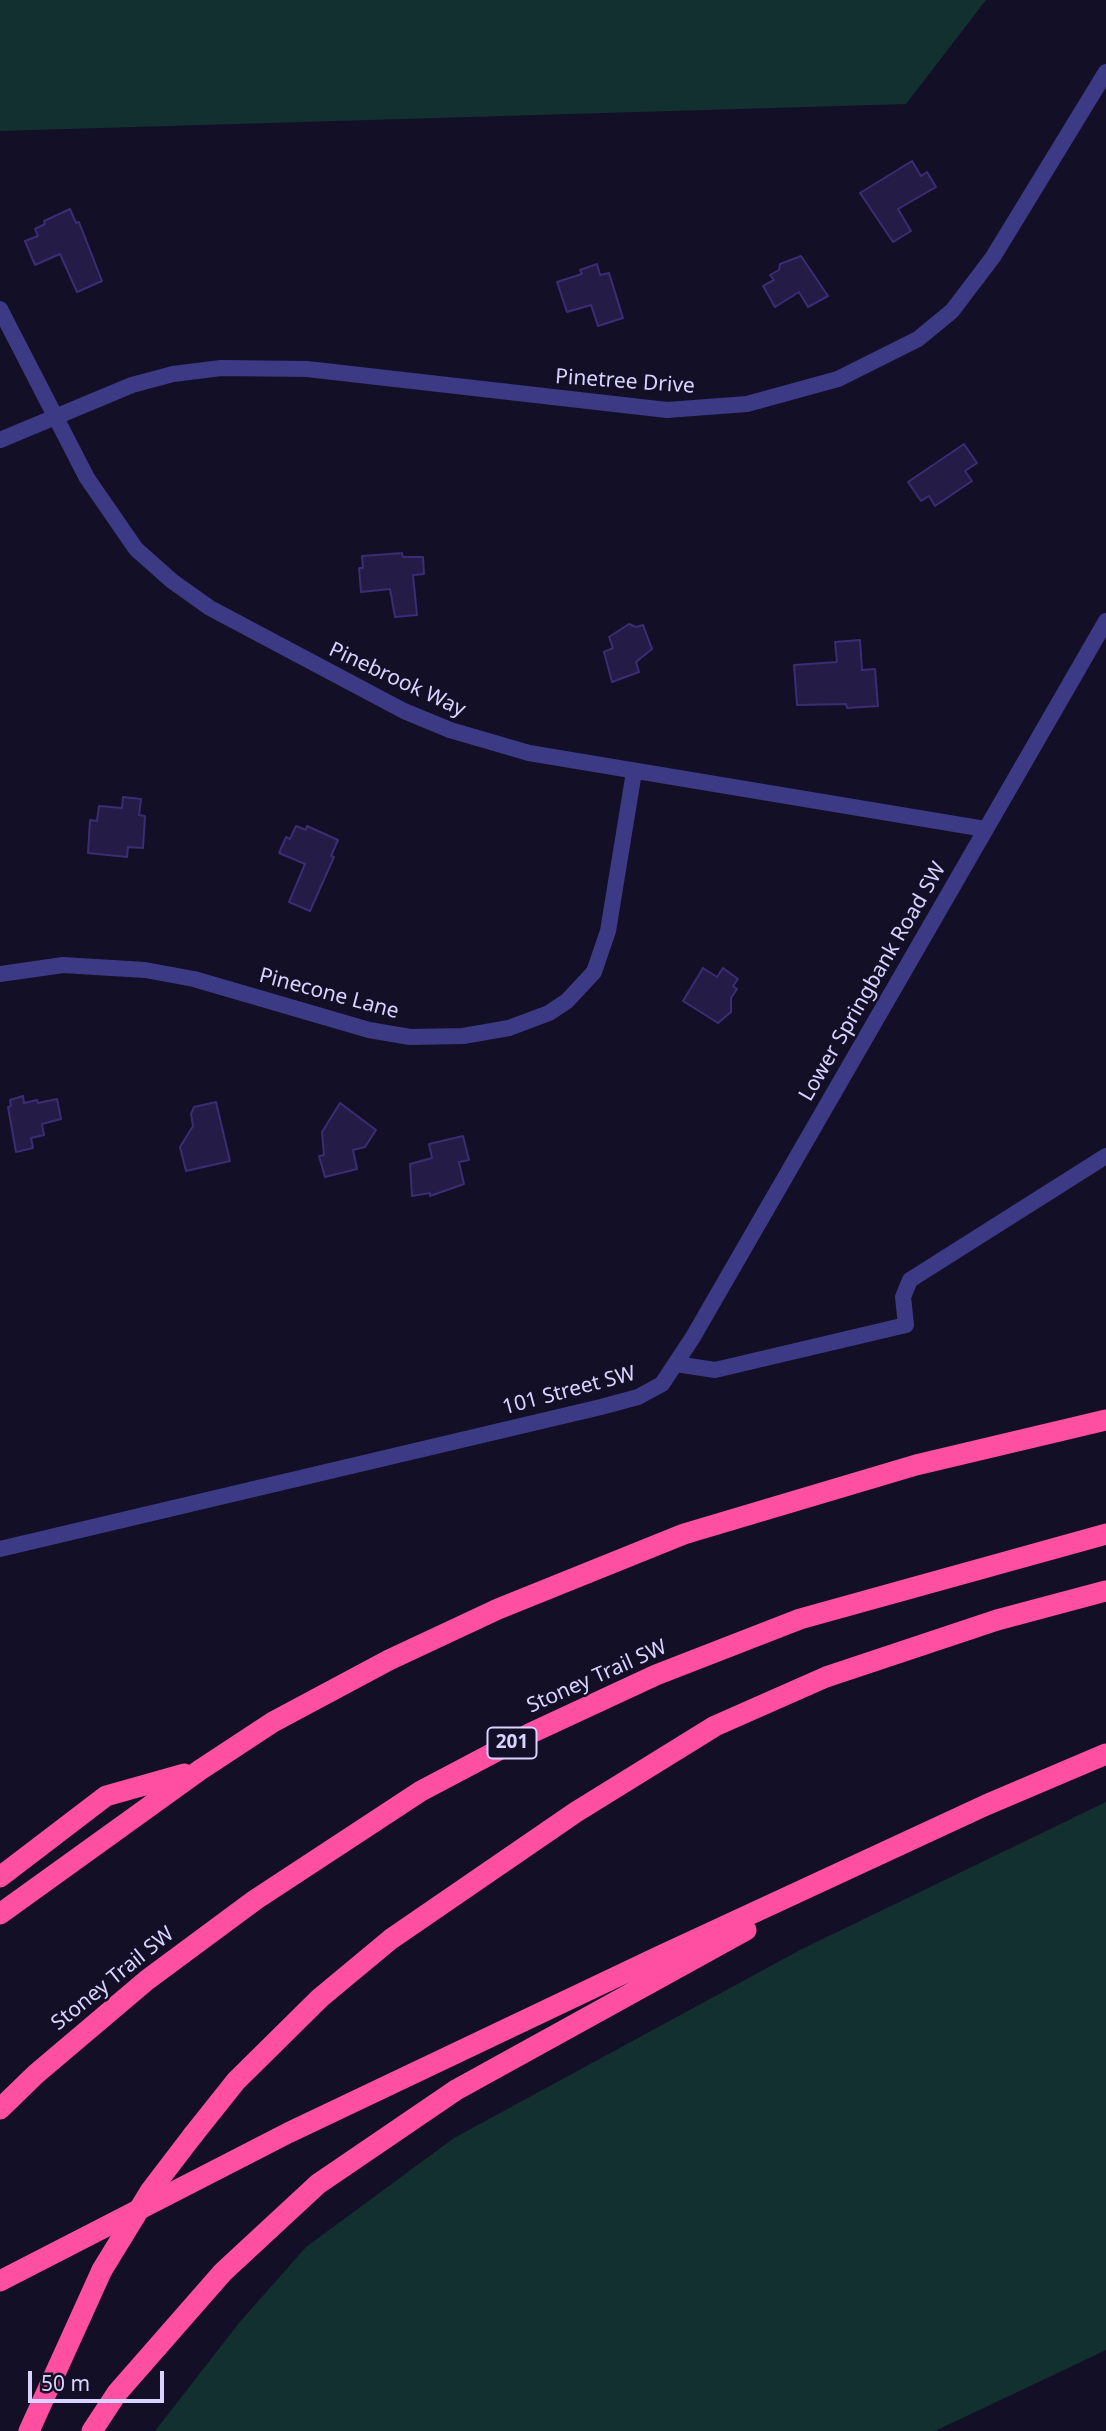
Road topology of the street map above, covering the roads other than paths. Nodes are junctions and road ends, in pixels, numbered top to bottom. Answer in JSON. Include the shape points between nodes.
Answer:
{"nodes":[{"id":1,"x":1106,"y":72,"type":"edge"},
{"id":2,"x":0,"y":309,"type":"edge"},
{"id":3,"x":53,"y":417,"type":"junction"},
{"id":4,"x":0,"y":440,"type":"edge"},
{"id":5,"x":1106,"y":621,"type":"edge"},
{"id":6,"x":634,"y":772,"type":"junction"},
{"id":7,"x":985,"y":829,"type":"junction"},
{"id":8,"x":0,"y":974,"type":"edge"},
{"id":9,"x":1106,"y":1156,"type":"edge"},
{"id":10,"x":676,"y":1364,"type":"junction"},
{"id":11,"x":1106,"y":1420,"type":"edge"},
{"id":12,"x":1106,"y":1534,"type":"edge"},
{"id":13,"x":0,"y":1549,"type":"edge"},
{"id":14,"x":1106,"y":1591,"type":"edge"},
{"id":15,"x":1106,"y":1754,"type":"edge"},
{"id":16,"x":200,"y":1770,"type":"junction"},
{"id":17,"x":897,"y":1847,"type":"junction"},
{"id":18,"x":0,"y":1877,"type":"edge"},
{"id":19,"x":0,"y":1914,"type":"edge"},
{"id":20,"x":0,"y":2109,"type":"edge"},
{"id":21,"x":0,"y":2281,"type":"edge"},
{"id":22,"x":29,"y":2431,"type":"edge"},
{"id":23,"x":92,"y":2431,"type":"edge"}],
"edges":[{"from":1,"to":3,"type":"street","name":"Pinetree Drive","via":[[993,257],[952,310],[918,339],[838,379],[747,404],[667,410],[307,369],[233,368],[153,379]]},
{"from":2,"to":3,"type":"street","name":"Pinebrook Way"},
{"from":3,"to":4,"type":"street","name":"Pinetree Drive"},
{"from":3,"to":6,"type":"street","name":"Pinebrook Way","via":[[103,505],[136,549],[210,608],[404,711],[450,730],[529,753]]},
{"from":5,"to":7,"type":"street","name":"Lower Springbank Road SW"},
{"from":6,"to":7,"type":"street","name":"Pinebrook Way"},
{"from":6,"to":8,"type":"street","name":"Pinecone Lane","via":[[608,931],[594,972],[549,1013],[509,1028],[463,1036],[410,1037],[145,970],[64,965]]},
{"from":7,"to":10,"type":"street","name":"Lower Springbank Road SW"},
{"from":9,"to":10,"type":"street","via":[[910,1280],[903,1297],[906,1325],[715,1370]]},
{"from":10,"to":13,"type":"street","name":"101 Street SW","via":[[657,1388],[628,1401]]},
{"from":11,"to":16,"type":"highway","via":[[916,1465],[684,1534],[498,1609],[388,1660],[273,1722]]},
{"from":12,"to":20,"type":"highway","name":"Stoney Trail SW","number":"201","via":[[800,1619],[656,1675],[531,1733],[421,1791],[255,1900],[146,1980]]},
{"from":14,"to":22,"type":"highway","bridge":true,"via":[[997,1620],[839,1673],[715,1726],[576,1812],[391,1938],[320,1998],[236,2081],[151,2190],[102,2270]]},
{"from":15,"to":17,"type":"highway"},
{"from":16,"to":18,"type":"highway","via":[[106,1796]]},
{"from":16,"to":19,"type":"highway"},
{"from":17,"to":21,"type":"highway","via":[[288,2133]]},
{"from":17,"to":23,"type":"highway","via":[[456,2090],[317,2184],[223,2272],[117,2393]]}]}
